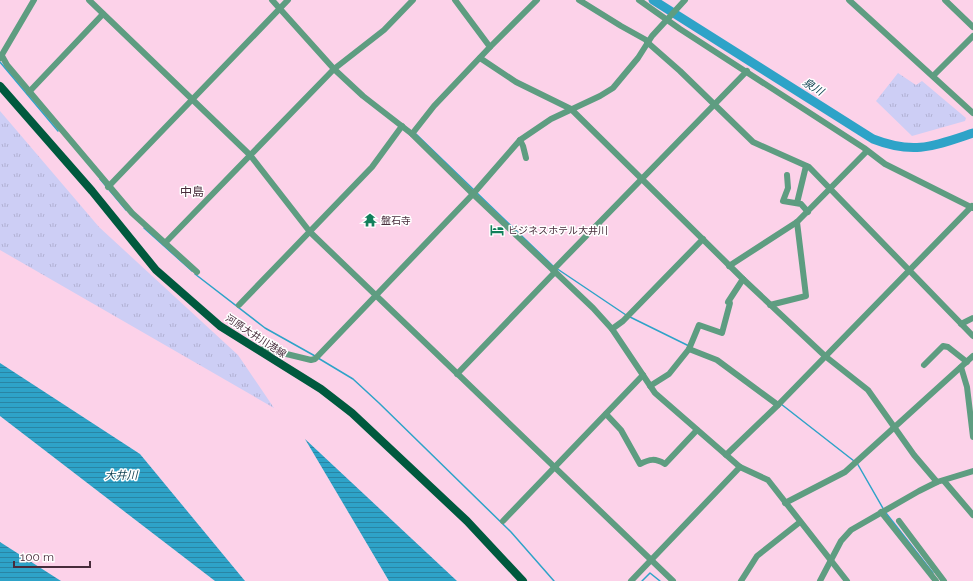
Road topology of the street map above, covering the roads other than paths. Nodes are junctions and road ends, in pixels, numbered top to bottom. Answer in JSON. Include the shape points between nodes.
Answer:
{"nodes":[{"id":1,"x":34,"y":0,"type":"edge"},
{"id":2,"x":89,"y":0,"type":"edge"},
{"id":3,"x":272,"y":0,"type":"edge"},
{"id":4,"x":288,"y":0,"type":"edge"},
{"id":5,"x":413,"y":0,"type":"edge"},
{"id":6,"x":455,"y":0,"type":"edge"},
{"id":7,"x":537,"y":0,"type":"edge"},
{"id":8,"x":579,"y":0,"type":"edge"},
{"id":9,"x":639,"y":0,"type":"edge"},
{"id":10,"x":685,"y":0,"type":"edge"},
{"id":11,"x":849,"y":0,"type":"edge"},
{"id":12,"x":945,"y":0,"type":"edge"},
{"id":13,"x":280,"y":8,"type":"junction"},
{"id":14,"x":103,"y":14,"type":"junction"},
{"id":15,"x":667,"y":19,"type":"junction"},
{"id":16,"x":973,"y":27,"type":"edge"},
{"id":17,"x":973,"y":36,"type":"edge"},
{"id":18,"x":648,"y":42,"type":"junction"},
{"id":19,"x":490,"y":47,"type":"junction"},
{"id":20,"x":1,"y":57,"type":"edge"},
{"id":21,"x":480,"y":58,"type":"junction"},
{"id":22,"x":334,"y":69,"type":"junction"},
{"id":23,"x":747,"y":72,"type":"junction"},
{"id":24,"x":933,"y":76,"type":"junction"},
{"id":25,"x":0,"y":86,"type":"edge"},
{"id":26,"x":30,"y":92,"type":"junction"},
{"id":27,"x":192,"y":99,"type":"junction"},
{"id":28,"x":716,"y":104,"type":"junction"},
{"id":29,"x":571,"y":109,"type":"junction"},
{"id":30,"x":973,"y":112,"type":"edge"},
{"id":31,"x":402,"y":126,"type":"junction"},
{"id":32,"x":412,"y":134,"type":"junction"},
{"id":33,"x":520,"y":140,"type":"junction"},
{"id":34,"x":867,"y":151,"type":"junction"},
{"id":35,"x":250,"y":154,"type":"junction"},
{"id":36,"x":526,"y":158,"type":"dead end"},
{"id":37,"x":806,"y":166,"type":"junction"},
{"id":38,"x":787,"y":175,"type":"dead end"},
{"id":39,"x":642,"y":179,"type":"junction"},
{"id":40,"x":108,"y":187,"type":"junction"},
{"id":41,"x":830,"y":189,"type":"junction"},
{"id":42,"x":474,"y":192,"type":"junction"},
{"id":43,"x":797,"y":203,"type":"junction"},
{"id":44,"x":972,"y":207,"type":"edge"},
{"id":45,"x":808,"y":212,"type":"junction"},
{"id":46,"x":797,"y":222,"type":"junction"},
{"id":47,"x":310,"y":232,"type":"junction"},
{"id":48,"x":703,"y":240,"type":"junction"},
{"id":49,"x":165,"y":243,"type":"junction"},
{"id":50,"x":729,"y":266,"type":"junction"},
{"id":51,"x":555,"y":269,"type":"junction"},
{"id":52,"x":908,"y":270,"type":"junction"},
{"id":53,"x":197,"y":272,"type":"dead end"},
{"id":54,"x":743,"y":279,"type":"junction"},
{"id":55,"x":376,"y":296,"type":"junction"},
{"id":56,"x":239,"y":305,"type":"dead end"},
{"id":57,"x":770,"y":305,"type":"junction"},
{"id":58,"x":973,"y":318,"type":"edge"},
{"id":59,"x":961,"y":324,"type":"junction"},
{"id":60,"x":612,"y":330,"type":"junction"},
{"id":61,"x":973,"y":336,"type":"edge"},
{"id":62,"x":690,"y":347,"type":"junction"},
{"id":63,"x":258,"y":350,"type":"junction"},
{"id":64,"x":825,"y":356,"type":"junction"},
{"id":65,"x":973,"y":356,"type":"edge"},
{"id":66,"x":967,"y":362,"type":"junction"},
{"id":67,"x":924,"y":365,"type":"dead end"},
{"id":68,"x":961,"y":367,"type":"junction"},
{"id":69,"x":457,"y":374,"type":"junction"},
{"id":70,"x":643,"y":375,"type":"junction"},
{"id":71,"x":650,"y":386,"type":"junction"},
{"id":72,"x":779,"y":404,"type":"junction"},
{"id":73,"x":606,"y":414,"type":"junction"},
{"id":74,"x":894,"y":427,"type":"junction"},
{"id":75,"x":698,"y":430,"type":"junction"},
{"id":76,"x":973,"y":437,"type":"edge"},
{"id":77,"x":726,"y":455,"type":"junction"},
{"id":78,"x":740,"y":467,"type":"junction"},
{"id":79,"x":555,"y":468,"type":"junction"},
{"id":80,"x":973,"y":472,"type":"edge"},
{"id":81,"x":944,"y":481,"type":"junction"},
{"id":82,"x":937,"y":482,"type":"junction"},
{"id":83,"x":785,"y":503,"type":"junction"},
{"id":84,"x":881,"y":512,"type":"junction"},
{"id":85,"x":973,"y":515,"type":"edge"},
{"id":86,"x":503,"y":521,"type":"dead end"},
{"id":87,"x":899,"y":521,"type":"dead end"},
{"id":88,"x":800,"y":522,"type":"junction"},
{"id":89,"x":831,"y":559,"type":"junction"},
{"id":90,"x":652,"y":560,"type":"junction"},
{"id":91,"x":523,"y":581,"type":"edge"},
{"id":92,"x":631,"y":581,"type":"edge"},
{"id":93,"x":673,"y":581,"type":"edge"},
{"id":94,"x":741,"y":581,"type":"edge"},
{"id":95,"x":820,"y":581,"type":"edge"},
{"id":96,"x":847,"y":581,"type":"edge"},
{"id":97,"x":936,"y":581,"type":"edge"},
{"id":98,"x":944,"y":581,"type":"edge"}],
"edges":[{"from":1,"to":20,"type":"street"},
{"from":2,"to":14,"type":"street"},
{"from":3,"to":13,"type":"street"},
{"from":4,"to":13,"type":"street"},
{"from":5,"to":22,"type":"street","via":[[384,30]]},
{"from":6,"to":19,"type":"street"},
{"from":7,"to":19,"type":"street"},
{"from":8,"to":18,"type":"street"},
{"from":9,"to":15,"type":"street"},
{"from":10,"to":15,"type":"street"},
{"from":11,"to":24,"type":"street"},
{"from":12,"to":16,"type":"street"},
{"from":13,"to":22,"type":"street"},
{"from":13,"to":27,"type":"street"},
{"from":14,"to":26,"type":"street"},
{"from":14,"to":27,"type":"street"},
{"from":15,"to":18,"type":"street"},
{"from":15,"to":23,"type":"street"},
{"from":17,"to":24,"type":"street"},
{"from":18,"to":28,"type":"street"},
{"from":18,"to":29,"type":"street","via":[[613,88]]},
{"from":19,"to":21,"type":"street"},
{"from":20,"to":26,"type":"street"},
{"from":21,"to":29,"type":"street","via":[[516,82]]},
{"from":21,"to":32,"type":"street","via":[[434,106]]},
{"from":22,"to":31,"type":"street","via":[[363,96]]},
{"from":22,"to":35,"type":"street"},
{"from":23,"to":28,"type":"street"},
{"from":23,"to":34,"type":"street"},
{"from":24,"to":30,"type":"street"},
{"from":25,"to":63,"type":"main road","name":"河原大井川港線","via":[[92,191],[156,270],[220,326]]},
{"from":26,"to":40,"type":"street"},
{"from":27,"to":35,"type":"street"},
{"from":27,"to":40,"type":"street"},
{"from":28,"to":37,"type":"street","via":[[753,142]]},
{"from":28,"to":39,"type":"street"},
{"from":29,"to":33,"type":"street"},
{"from":29,"to":39,"type":"street"},
{"from":31,"to":32,"type":"street"},
{"from":31,"to":47,"type":"street","via":[[372,167]]},
{"from":32,"to":42,"type":"street"},
{"from":33,"to":36,"type":"street"},
{"from":33,"to":42,"type":"street"},
{"from":34,"to":41,"type":"street"},
{"from":34,"to":44,"type":"street","via":[[885,164]]},
{"from":35,"to":47,"type":"street"},
{"from":35,"to":49,"type":"street"},
{"from":37,"to":41,"type":"street"},
{"from":37,"to":43,"type":"street"},
{"from":38,"to":43,"type":"street","via":[[788,188],[783,200]]},
{"from":39,"to":48,"type":"street"},
{"from":39,"to":51,"type":"street"},
{"from":40,"to":49,"type":"street"},
{"from":41,"to":45,"type":"street"},
{"from":41,"to":52,"type":"street"},
{"from":42,"to":51,"type":"street"},
{"from":42,"to":55,"type":"street"},
{"from":43,"to":45,"type":"street"},
{"from":44,"to":52,"type":"street"},
{"from":45,"to":46,"type":"street"},
{"from":46,"to":50,"type":"street"},
{"from":46,"to":57,"type":"street","via":[[806,296]]},
{"from":47,"to":55,"type":"street"},
{"from":47,"to":56,"type":"street"},
{"from":48,"to":50,"type":"street"},
{"from":48,"to":60,"type":"street"},
{"from":49,"to":53,"type":"street"},
{"from":50,"to":54,"type":"street"},
{"from":51,"to":60,"type":"street"},
{"from":51,"to":69,"type":"street"},
{"from":52,"to":59,"type":"street"},
{"from":52,"to":64,"type":"street"},
{"from":54,"to":57,"type":"street"},
{"from":54,"to":62,"type":"street","via":[[728,302],[730,303],[722,333],[699,325]]},
{"from":55,"to":63,"type":"street","via":[[317,357],[311,360],[266,349]]},
{"from":55,"to":69,"type":"street"},
{"from":57,"to":64,"type":"street"},
{"from":58,"to":59,"type":"street"},
{"from":59,"to":61,"type":"street"},
{"from":60,"to":70,"type":"street"},
{"from":62,"to":71,"type":"street","via":[[669,374]]},
{"from":62,"to":72,"type":"street","via":[[717,360]]},
{"from":63,"to":91,"type":"main road","name":"河原大井川港線","via":[[321,389],[352,413],[467,521]]},
{"from":64,"to":72,"type":"street"},
{"from":64,"to":74,"type":"street","via":[[868,390]]},
{"from":65,"to":66,"type":"street"},
{"from":66,"to":67,"type":"street","via":[[943,346]]},
{"from":66,"to":68,"type":"street"},
{"from":68,"to":74,"type":"street"},
{"from":68,"to":76,"type":"street","via":[[968,388]]},
{"from":69,"to":79,"type":"street"},
{"from":70,"to":71,"type":"street"},
{"from":70,"to":73,"type":"street"},
{"from":71,"to":75,"type":"street"},
{"from":72,"to":77,"type":"street"},
{"from":73,"to":75,"type":"street","via":[[620,430],[640,464],[649,460],[658,460],[665,464]]},
{"from":73,"to":79,"type":"street"},
{"from":74,"to":82,"type":"street"},
{"from":74,"to":83,"type":"street","via":[[845,472]]},
{"from":75,"to":77,"type":"street"},
{"from":77,"to":78,"type":"street"},
{"from":78,"to":83,"type":"street","via":[[768,480]]},
{"from":78,"to":90,"type":"street"},
{"from":79,"to":86,"type":"street"},
{"from":79,"to":90,"type":"street"},
{"from":80,"to":81,"type":"street"},
{"from":81,"to":82,"type":"street"},
{"from":81,"to":85,"type":"street"},
{"from":82,"to":84,"type":"street"},
{"from":83,"to":88,"type":"street"},
{"from":84,"to":89,"type":"street","via":[[851,530]]},
{"from":84,"to":97,"type":"street"},
{"from":87,"to":98,"type":"street"},
{"from":88,"to":89,"type":"street"},
{"from":88,"to":94,"type":"street","via":[[757,556]]},
{"from":89,"to":95,"type":"street"},
{"from":89,"to":96,"type":"street"},
{"from":90,"to":92,"type":"street"},
{"from":90,"to":93,"type":"street"}]}
